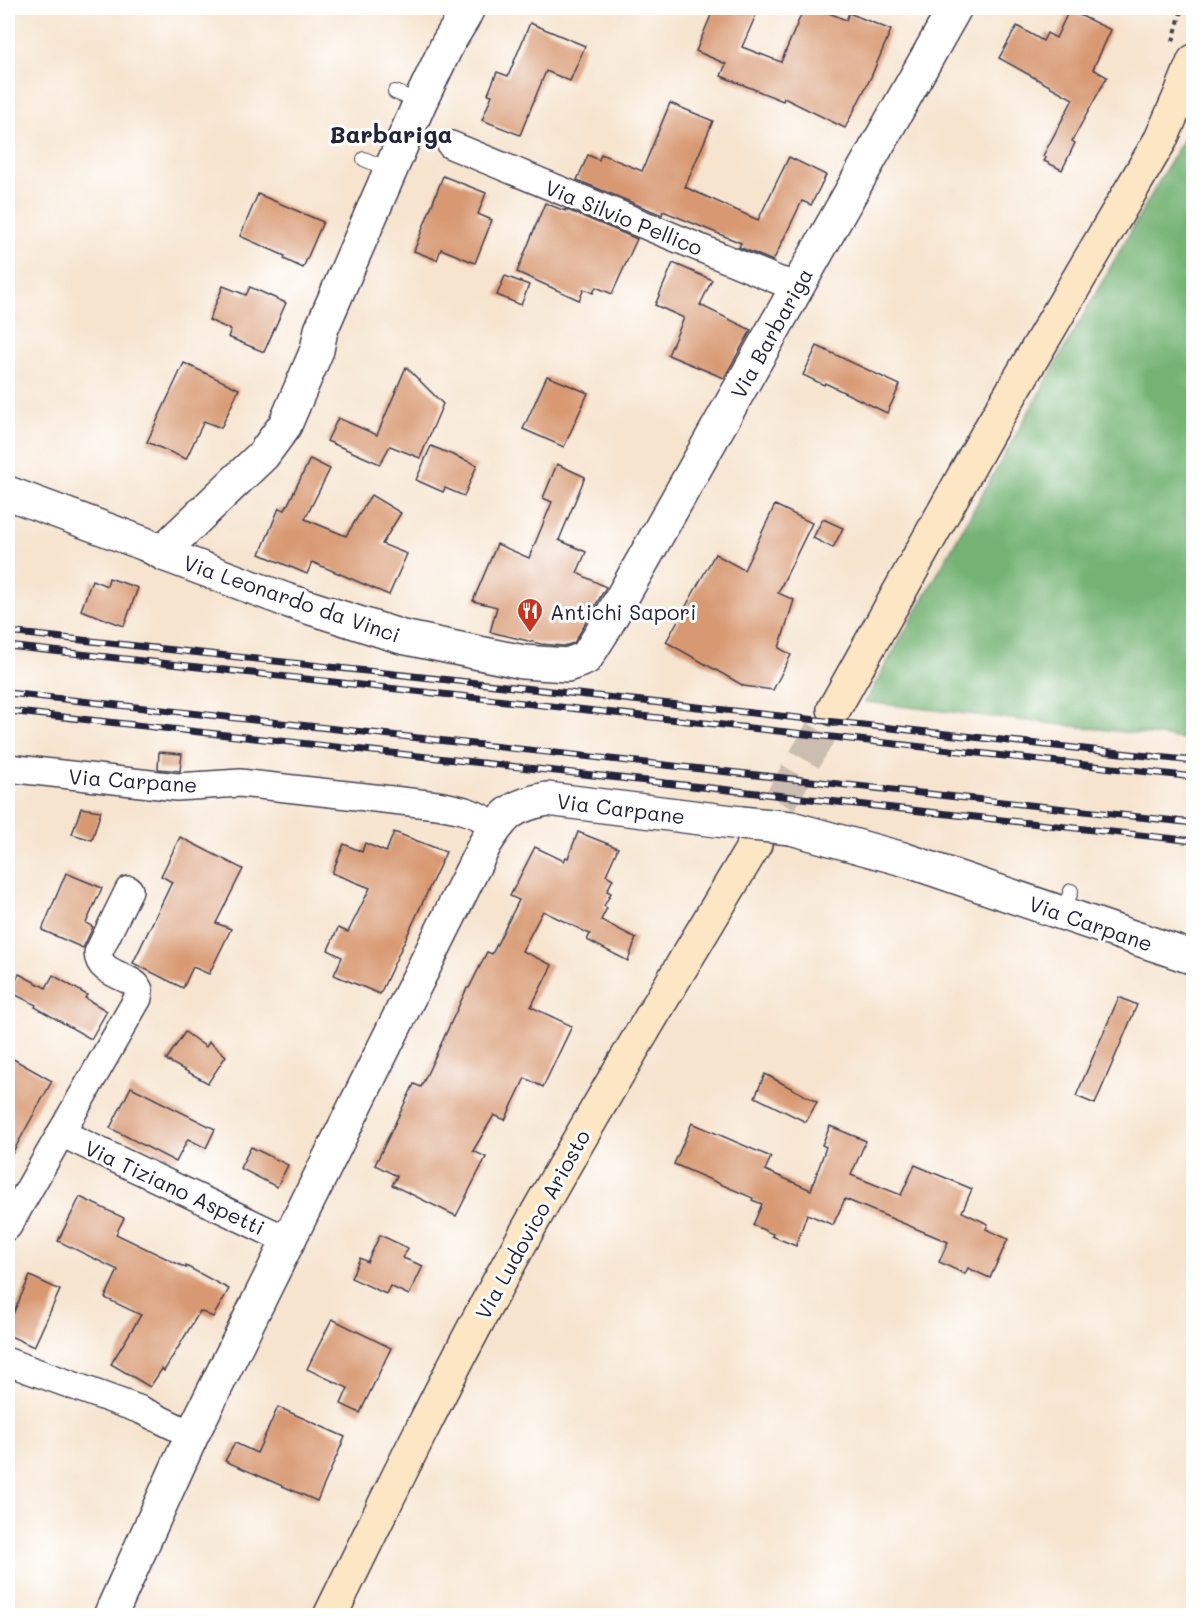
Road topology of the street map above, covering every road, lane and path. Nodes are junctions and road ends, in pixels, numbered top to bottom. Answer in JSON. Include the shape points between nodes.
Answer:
{"nodes":[{"id":1,"x":468,"y":8,"type":"edge"},
{"id":2,"x":955,"y":8,"type":"edge"},
{"id":3,"x":1194,"y":61,"type":"edge"},
{"id":4,"x":451,"y":145,"type":"dead end"},
{"id":5,"x":798,"y":285,"type":"junction"},
{"id":6,"x":8,"y":493,"type":"edge"},
{"id":7,"x":166,"y":555,"type":"junction"},
{"id":8,"x":586,"y":658,"type":"joint"},
{"id":9,"x":834,"y":709,"type":"tunnel mouth"},
{"id":10,"x":8,"y":768,"type":"edge"},
{"id":11,"x":496,"y":826,"type":"junction"},
{"id":12,"x":744,"y":833,"type":"junction"},
{"id":13,"x":129,"y":890,"type":"dead end"},
{"id":14,"x":1194,"y":958,"type":"edge"},
{"id":15,"x":61,"y":1133,"type":"junction"},
{"id":16,"x":8,"y":1226,"type":"edge"},
{"id":17,"x":289,"y":1241,"type":"junction"},
{"id":18,"x":8,"y":1362,"type":"edge"},
{"id":19,"x":192,"y":1435,"type":"junction"},
{"id":20,"x":110,"y":1616,"type":"edge"},
{"id":21,"x":330,"y":1616,"type":"edge"}],
"edges":[{"from":1,"to":7,"type":"street","via":[[448,44],[408,97],[378,165],[317,350],[285,425],[263,455],[171,543]]},
{"from":2,"to":5,"type":"street","name":"Via Barbariga"},
{"from":3,"to":9,"type":"main road","via":[[1161,139],[989,431]]},
{"from":4,"to":5,"type":"street","name":"Via Silvio Pellico","via":[[780,281]]},
{"from":5,"to":8,"type":"street","name":"Via Barbariga"},
{"from":6,"to":7,"type":"street","name":"Via Leonardo da Vinci"},
{"from":7,"to":8,"type":"street","name":"Via Leonardo da Vinci","via":[[286,600],[402,637],[523,662],[567,665]]},
{"from":10,"to":11,"type":"street","name":"Via Carpane","via":[[177,787],[240,783],[437,805],[468,810]]},
{"from":11,"to":12,"type":"street","name":"Via Carpane","via":[[517,807],[547,799]]},
{"from":11,"to":17,"type":"street"},
{"from":12,"to":14,"type":"street","name":"Via Carpane","bridge":true,"via":[[791,828],[1067,903]]},
{"from":12,"to":21,"type":"main road","name":"Via Ludovico Ariosto","via":[[443,1386]]},
{"from":13,"to":15,"type":"street","name":"Via Tiziano Aspetti","via":[[98,957],[104,967],[136,985],[139,994]]},
{"from":15,"to":16,"type":"street","name":"Via Tiziano Aspetti"},
{"from":15,"to":17,"type":"street","name":"Via Tiziano Aspetti"},
{"from":17,"to":19,"type":"street"},
{"from":18,"to":19,"type":"street","via":[[141,1410]]},
{"from":19,"to":20,"type":"street"}]}
